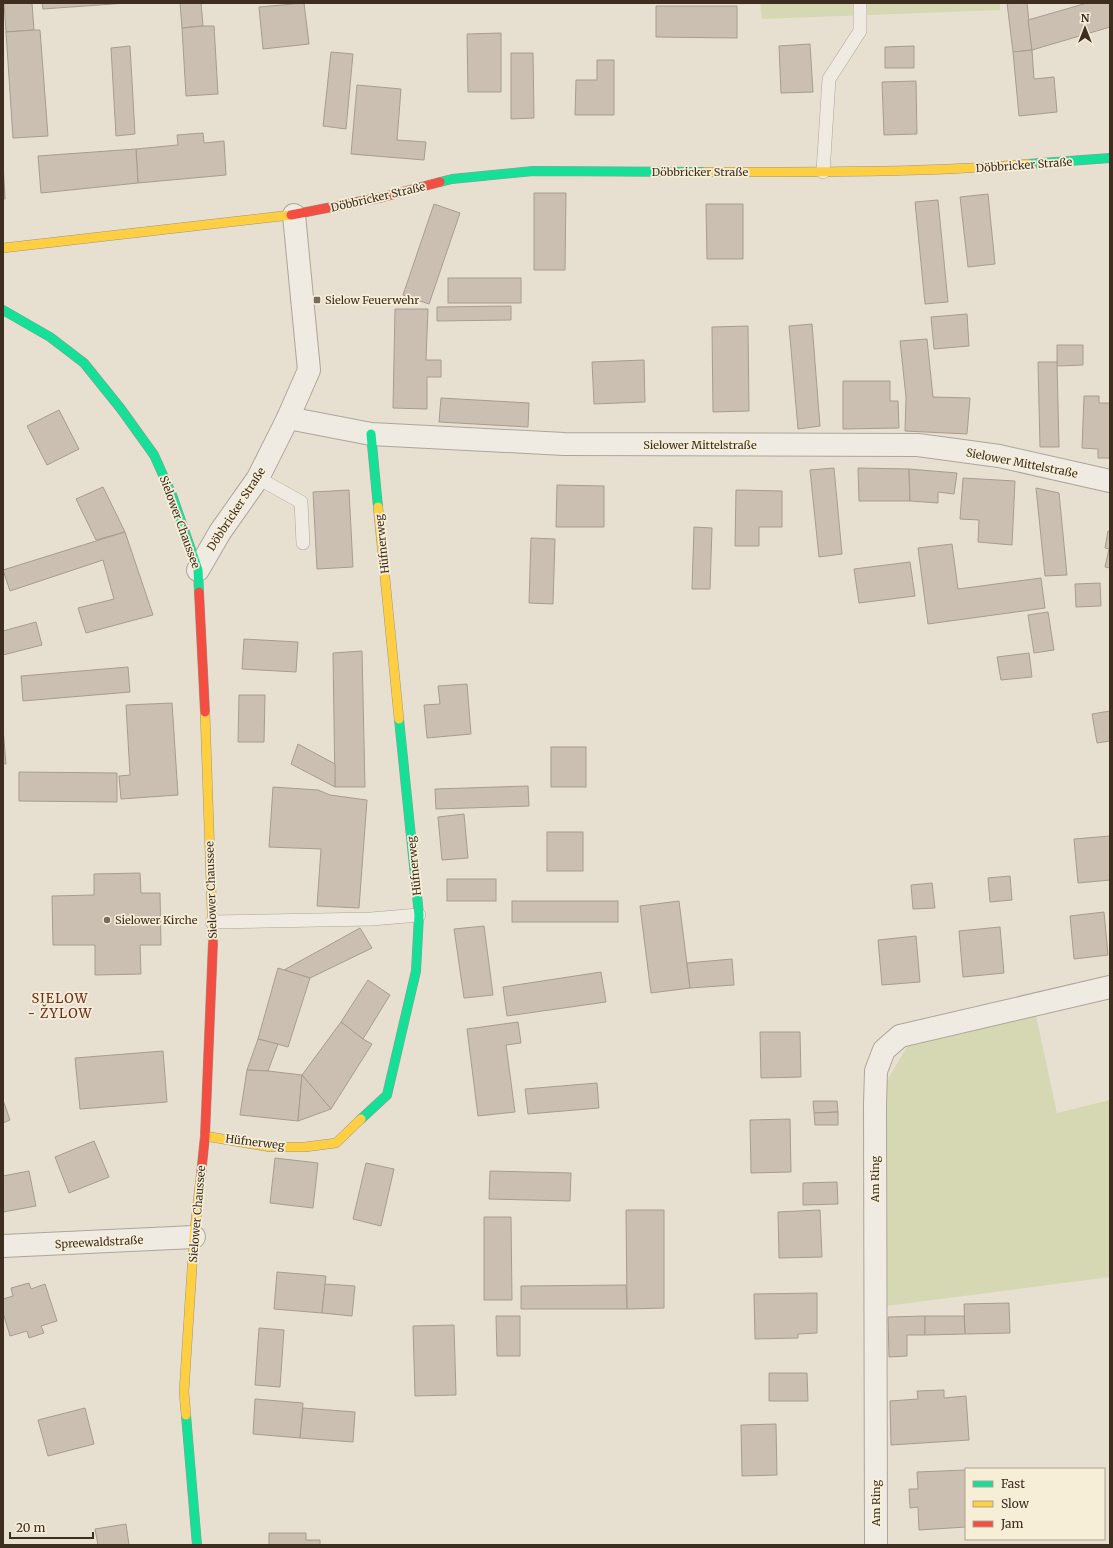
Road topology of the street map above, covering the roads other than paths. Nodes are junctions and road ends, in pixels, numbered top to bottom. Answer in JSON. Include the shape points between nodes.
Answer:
{"nodes":[{"id":1,"x":860,"y":3,"type":"edge"},
{"id":2,"x":1110,"y":158,"type":"edge"},
{"id":3,"x":823,"y":172,"type":"junction"},
{"id":4,"x":294,"y":215,"type":"junction"},
{"id":5,"x":3,"y":248,"type":"edge"},
{"id":6,"x":3,"y":310,"type":"edge"},
{"id":7,"x":288,"y":418,"type":"junction"},
{"id":8,"x":371,"y":434,"type":"junction"},
{"id":9,"x":258,"y":478,"type":"junction"},
{"id":10,"x":1110,"y":481,"type":"edge"},
{"id":11,"x":303,"y":543,"type":"dead end"},
{"id":12,"x":198,"y":570,"type":"junction"},
{"id":13,"x":419,"y":915,"type":"junction"},
{"id":14,"x":212,"y":922,"type":"junction"},
{"id":15,"x":1110,"y":987,"type":"edge"},
{"id":16,"x":205,"y":1136,"type":"junction"},
{"id":17,"x":194,"y":1237,"type":"junction"},
{"id":18,"x":3,"y":1246,"type":"edge"},
{"id":19,"x":197,"y":1545,"type":"edge"},
{"id":20,"x":876,"y":1545,"type":"edge"}],
"edges":[{"from":1,"to":3,"type":"lane","via":[[860,31],[829,79]]},
{"from":2,"to":3,"type":"street","name":"Döbbricker Straße","via":[[981,168]]},
{"from":3,"to":4,"type":"street","name":"Döbbricker Straße","via":[[533,171],[452,179],[383,197]]},
{"from":4,"to":5,"type":"street","name":"Döbbricker Straße"},
{"from":4,"to":7,"type":"street","name":"Döbbricker Straße","via":[[309,370]]},
{"from":6,"to":12,"type":"street","name":"Sielower Chaussee","via":[[50,337],[84,363],[121,409],[154,455],[172,495]]},
{"from":7,"to":8,"type":"street","name":"Sielower Mittelstraße"},
{"from":7,"to":9,"type":"street","name":"Döbbricker Straße"},
{"from":8,"to":10,"type":"street","name":"Sielower Mittelstraße","via":[[564,444],[918,445],[999,456]]},
{"from":8,"to":13,"type":"street","name":"Hüfnerweg"},
{"from":9,"to":11,"type":"lane","via":[[301,502]]},
{"from":9,"to":12,"type":"street","name":"Döbbricker Straße","via":[[220,532]]},
{"from":12,"to":14,"type":"street","name":"Sielower Chaussee"},
{"from":13,"to":14,"type":"lane","via":[[371,919]]},
{"from":13,"to":16,"type":"street","name":"Hüfnerweg","via":[[416,971],[387,1095],[336,1143],[306,1147],[270,1147]]},
{"from":14,"to":16,"type":"street","name":"Sielower Chaussee","via":[[214,954]]},
{"from":15,"to":20,"type":"street","name":"Am Ring","via":[[900,1036],[884,1050],[876,1071],[875,1104]]},
{"from":16,"to":17,"type":"street","name":"Sielower Chaussee"},
{"from":17,"to":18,"type":"street","name":"Spreewaldstraße"},
{"from":17,"to":19,"type":"street","name":"Sielower Chaussee","via":[[184,1392]]}]}
